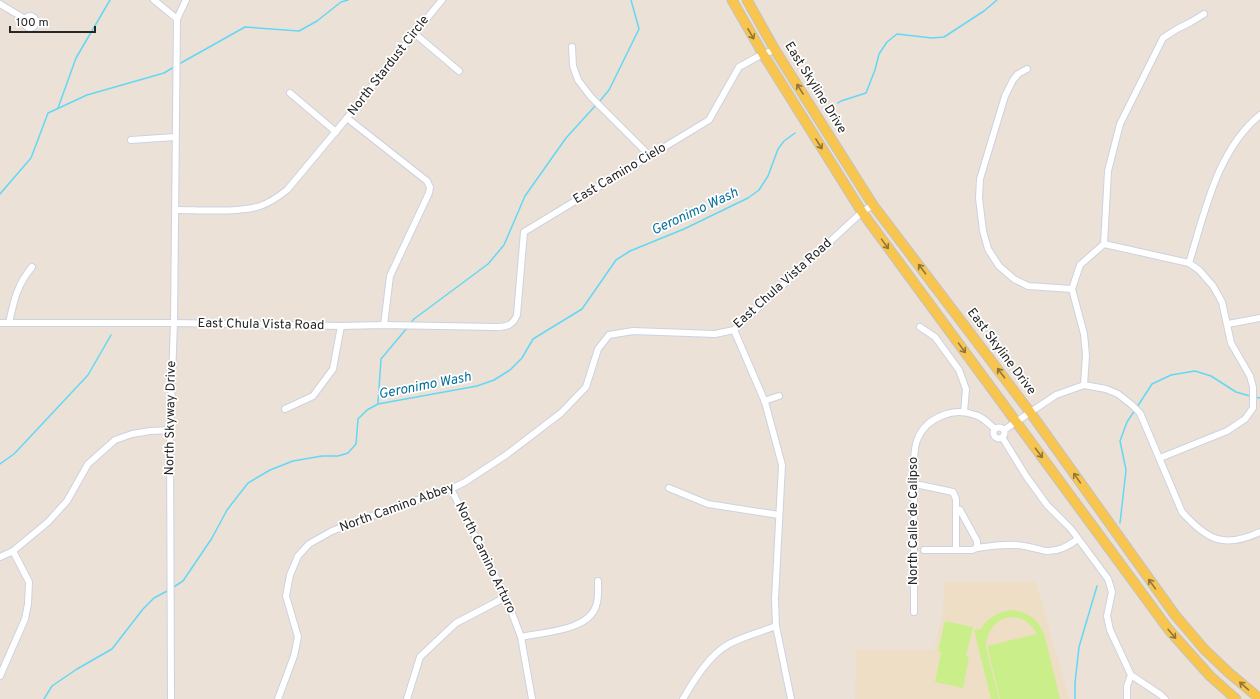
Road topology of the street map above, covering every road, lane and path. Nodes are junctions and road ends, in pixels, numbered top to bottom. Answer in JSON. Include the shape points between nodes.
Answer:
{"nodes":[{"id":1,"x":154,"y":0,"type":"edge"},
{"id":2,"x":186,"y":0,"type":"edge"},
{"id":3,"x":442,"y":0,"type":"edge"},
{"id":4,"x":732,"y":0,"type":"edge"},
{"id":5,"x":747,"y":0,"type":"edge"},
{"id":6,"x":0,"y":4,"type":"edge"},
{"id":7,"x":1204,"y":14,"type":"dead end"},
{"id":8,"x":25,"y":18,"type":"dead end"},
{"id":9,"x":177,"y":18,"type":"junction"},
{"id":10,"x":414,"y":33,"type":"junction"},
{"id":11,"x":572,"y":47,"type":"dead end"},
{"id":12,"x":775,"y":50,"type":"junction"},
{"id":13,"x":763,"y":54,"type":"junction"},
{"id":14,"x":1027,"y":69,"type":"dead end"},
{"id":15,"x":459,"y":71,"type":"dead end"},
{"id":16,"x":290,"y":93,"type":"dead end"},
{"id":17,"x":1260,"y":115,"type":"edge"},
{"id":18,"x":348,"y":118,"type":"junction"},
{"id":19,"x":336,"y":132,"type":"junction"},
{"id":20,"x":175,"y":138,"type":"junction"},
{"id":21,"x":131,"y":140,"type":"dead end"},
{"id":22,"x":650,"y":156,"type":"junction"},
{"id":23,"x":873,"y":205,"type":"junction"},
{"id":24,"x":176,"y":210,"type":"junction"},
{"id":25,"x":862,"y":212,"type":"junction"},
{"id":26,"x":1104,"y":244,"type":"junction"},
{"id":27,"x":1189,"y":263,"type":"junction"},
{"id":28,"x":32,"y":267,"type":"dead end"},
{"id":29,"x":1072,"y":289,"type":"junction"},
{"id":30,"x":1260,"y":318,"type":"edge"},
{"id":31,"x":0,"y":323,"type":"edge"},
{"id":32,"x":9,"y":323,"type":"junction"},
{"id":33,"x":174,"y":323,"type":"junction"},
{"id":34,"x":513,"y":323,"type":"joint"},
{"id":35,"x":1228,"y":324,"type":"junction"},
{"id":36,"x":384,"y":325,"type":"junction"},
{"id":37,"x":341,"y":326,"type":"junction"},
{"id":38,"x":920,"y":327,"type":"dead end"},
{"id":39,"x":734,"y":330,"type":"junction"},
{"id":40,"x":609,"y":335,"type":"joint"},
{"id":41,"x":1084,"y":385,"type":"junction"},
{"id":42,"x":780,"y":396,"type":"dead end"},
{"id":43,"x":764,"y":400,"type":"junction"},
{"id":44,"x":285,"y":410,"type":"dead end"},
{"id":45,"x":964,"y":412,"type":"junction"},
{"id":46,"x":1030,"y":412,"type":"junction"},
{"id":47,"x":1016,"y":422,"type":"junction"},
{"id":48,"x":995,"y":429,"type":"junction"},
{"id":49,"x":170,"y":430,"type":"junction"},
{"id":50,"x":1004,"y":430,"type":"junction"},
{"id":51,"x":1002,"y":437,"type":"junction"},
{"id":52,"x":1160,"y":458,"type":"junction"},
{"id":53,"x":914,"y":485,"type":"junction"},
{"id":54,"x":669,"y":488,"type":"dead end"},
{"id":55,"x":451,"y":489,"type":"junction"},
{"id":56,"x":956,"y":509,"type":"junction"},
{"id":57,"x":779,"y":515,"type":"junction"},
{"id":58,"x":1260,"y":532,"type":"edge"},
{"id":59,"x":1078,"y":540,"type":"junction"},
{"id":60,"x":977,"y":548,"type":"junction"},
{"id":61,"x":924,"y":550,"type":"dead end"},
{"id":62,"x":956,"y":550,"type":"junction"},
{"id":63,"x":13,"y":551,"type":"junction"},
{"id":64,"x":0,"y":557,"type":"edge"},
{"id":65,"x":598,"y":581,"type":"dead end"},
{"id":66,"x":506,"y":597,"type":"junction"},
{"id":67,"x":914,"y":612,"type":"dead end"},
{"id":68,"x":776,"y":626,"type":"junction"},
{"id":69,"x":521,"y":636,"type":"junction"},
{"id":70,"x":1131,"y":675,"type":"junction"},
{"id":71,"x":0,"y":676,"type":"edge"},
{"id":72,"x":170,"y":699,"type":"edge"},
{"id":73,"x":278,"y":699,"type":"edge"},
{"id":74,"x":408,"y":699,"type":"edge"},
{"id":75,"x":532,"y":699,"type":"edge"},
{"id":76,"x":683,"y":699,"type":"edge"},
{"id":77,"x":791,"y":699,"type":"edge"},
{"id":78,"x":1127,"y":699,"type":"edge"},
{"id":79,"x":1165,"y":699,"type":"edge"},
{"id":80,"x":1236,"y":699,"type":"edge"},
{"id":81,"x":1260,"y":699,"type":"edge"}],
"edges":[{"from":1,"to":9,"type":"street"},
{"from":2,"to":9,"type":"street","name":"North Skyway Drive"},
{"from":3,"to":10,"type":"street","name":"North Stardust Circle"},
{"from":4,"to":13,"type":"main road","name":"East Skyline Drive","one_way":true},
{"from":5,"to":12,"type":"main road","name":"East Skyline Drive"},
{"from":6,"to":8,"type":"street"},
{"from":7,"to":26,"type":"street","via":[[1163,38],[1118,131],[1108,171]]},
{"from":9,"to":20,"type":"street","name":"North Skyway Drive"},
{"from":10,"to":15,"type":"street"},
{"from":10,"to":18,"type":"street","name":"North Stardust Circle"},
{"from":11,"to":22,"type":"street","via":[[573,66],[578,80],[591,97]]},
{"from":12,"to":13,"type":"street","name":"East Camino Cielo"},
{"from":23,"to":12,"type":"main road","name":"East Skyline Drive","one_way":true},
{"from":13,"to":22,"type":"street","name":"East Camino Cielo","via":[[739,67],[709,120]]},
{"from":13,"to":25,"type":"main road","name":"East Skyline Drive","one_way":true},
{"from":14,"to":29,"type":"street","via":[[1013,80],[1005,96],[980,179],[979,198],[983,231],[988,250],[999,266],[1014,279],[1028,286]]},
{"from":16,"to":19,"type":"street"},
{"from":17,"to":27,"type":"street","via":[[1248,124],[1228,154],[1214,185]]},
{"from":18,"to":19,"type":"street","name":"North Stardust Circle"},
{"from":18,"to":36,"type":"street","via":[[427,181],[430,187],[390,276]]},
{"from":19,"to":24,"type":"street","name":"North Stardust Circle","via":[[287,190],[274,200],[245,210]]},
{"from":20,"to":21,"type":"street"},
{"from":20,"to":24,"type":"street","name":"North Skyway Drive"},
{"from":22,"to":34,"type":"street","name":"East Camino Cielo","via":[[524,232],[517,315]]},
{"from":23,"to":25,"type":"street","name":"East Chula Vista Road"},
{"from":46,"to":23,"type":"main road","name":"East Skyline Drive","one_way":true},
{"from":24,"to":33,"type":"street","name":"North Skyway Drive"},
{"from":25,"to":39,"type":"street","name":"East Chula Vista Road"},
{"from":25,"to":47,"type":"main road","name":"East Skyline Drive","one_way":true},
{"from":26,"to":27,"type":"street"},
{"from":26,"to":29,"type":"street","via":[[1080,265]]},
{"from":27,"to":35,"type":"street","via":[[1213,286],[1222,302]]},
{"from":28,"to":32,"type":"street","via":[[16,292]]},
{"from":29,"to":41,"type":"street","via":[[1084,334]]},
{"from":30,"to":35,"type":"street"},
{"from":31,"to":32,"type":"street","name":"East Chula Vista Road"},
{"from":32,"to":33,"type":"street","name":"East Chula Vista Road"},
{"from":33,"to":37,"type":"street","name":"East Chula Vista Road"},
{"from":33,"to":49,"type":"street","name":"North Skyway Drive"},
{"from":34,"to":36,"type":"street","name":"East Chula Vista Road","via":[[504,327]]},
{"from":35,"to":52,"type":"street","via":[[1231,343],[1250,376],[1253,408],[1245,420],[1227,431]]},
{"from":36,"to":37,"type":"street","name":"East Chula Vista Road"},
{"from":37,"to":44,"type":"street","via":[[334,369],[313,396]]},
{"from":38,"to":45,"type":"street","via":[[935,337],[959,370],[966,389]]},
{"from":39,"to":40,"type":"street","name":"East Chula Vista Road","via":[[715,334],[633,331]]},
{"from":39,"to":43,"type":"street"},
{"from":40,"to":55,"type":"street","name":"North Camino Abbey","via":[[598,349],[586,387],[561,413],[506,455]]},
{"from":41,"to":46,"type":"street","via":[[1056,395]]},
{"from":41,"to":52,"type":"street","via":[[1106,389],[1118,394],[1132,405],[1140,413]]},
{"from":42,"to":43,"type":"street"},
{"from":43,"to":57,"type":"street","via":[[782,465]]},
{"from":45,"to":48,"type":"street","via":[[976,415]]},
{"from":45,"to":53,"type":"street","name":"North Calle de Calipso","via":[[944,414],[922,430],[915,448]]},
{"from":46,"to":47,"type":"street"},
{"from":81,"to":46,"type":"main road","name":"East Skyline Drive","one_way":true,"via":[[1204,649],[1175,616]]},
{"from":47,"to":50,"type":"street"},
{"from":47,"to":80,"type":"main road","name":"East Skyline Drive","one_way":true,"via":[[1169,630],[1210,676]]},
{"from":48,"to":50,"type":"street","via":[[1000,427]]},
{"from":48,"to":51,"type":"street","via":[[996,437]]},
{"from":49,"to":63,"type":"street","via":[[132,434],[115,440],[88,464],[67,501],[48,522]]},
{"from":49,"to":72,"type":"street","name":"North Skyway Drive"},
{"from":50,"to":51,"type":"street"},
{"from":51,"to":59,"type":"street","via":[[1047,505],[1071,529]]},
{"from":52,"to":58,"type":"street","via":[[1182,512],[1207,535],[1218,540],[1232,541]]},
{"from":53,"to":56,"type":"street","via":[[953,492]]},
{"from":53,"to":67,"type":"street","name":"North Calle de Calipso"},
{"from":54,"to":57,"type":"street","via":[[708,504]]},
{"from":55,"to":66,"type":"street","name":"North Camino Arturo"},
{"from":55,"to":73,"type":"street","name":"North Camino Abbey","via":[[332,531],[309,544],[298,556],[290,575],[286,596],[298,638]]},
{"from":56,"to":60,"type":"street","via":[[964,516],[977,541]]},
{"from":56,"to":62,"type":"street"},
{"from":57,"to":68,"type":"street","via":[[774,600]]},
{"from":59,"to":60,"type":"street","via":[[1054,551],[1012,545]]},
{"from":59,"to":70,"type":"street","via":[[1108,579],[1112,592],[1107,616],[1110,630]]},
{"from":60,"to":62,"type":"street"},
{"from":61,"to":62,"type":"street"},
{"from":63,"to":64,"type":"street"},
{"from":63,"to":71,"type":"street","via":[[29,582],[28,604],[25,619]]},
{"from":65,"to":69,"type":"street","via":[[597,604],[588,618],[573,626]]},
{"from":66,"to":69,"type":"street","name":"North Camino Arturo"},
{"from":66,"to":74,"type":"street","via":[[456,623],[420,657]]},
{"from":68,"to":76,"type":"street","via":[[722,649],[692,683]]},
{"from":68,"to":77,"type":"street"},
{"from":69,"to":75,"type":"street","name":"North Camino Arturo"},
{"from":70,"to":78,"type":"street","via":[[1127,686]]},
{"from":70,"to":79,"type":"street"}]}
